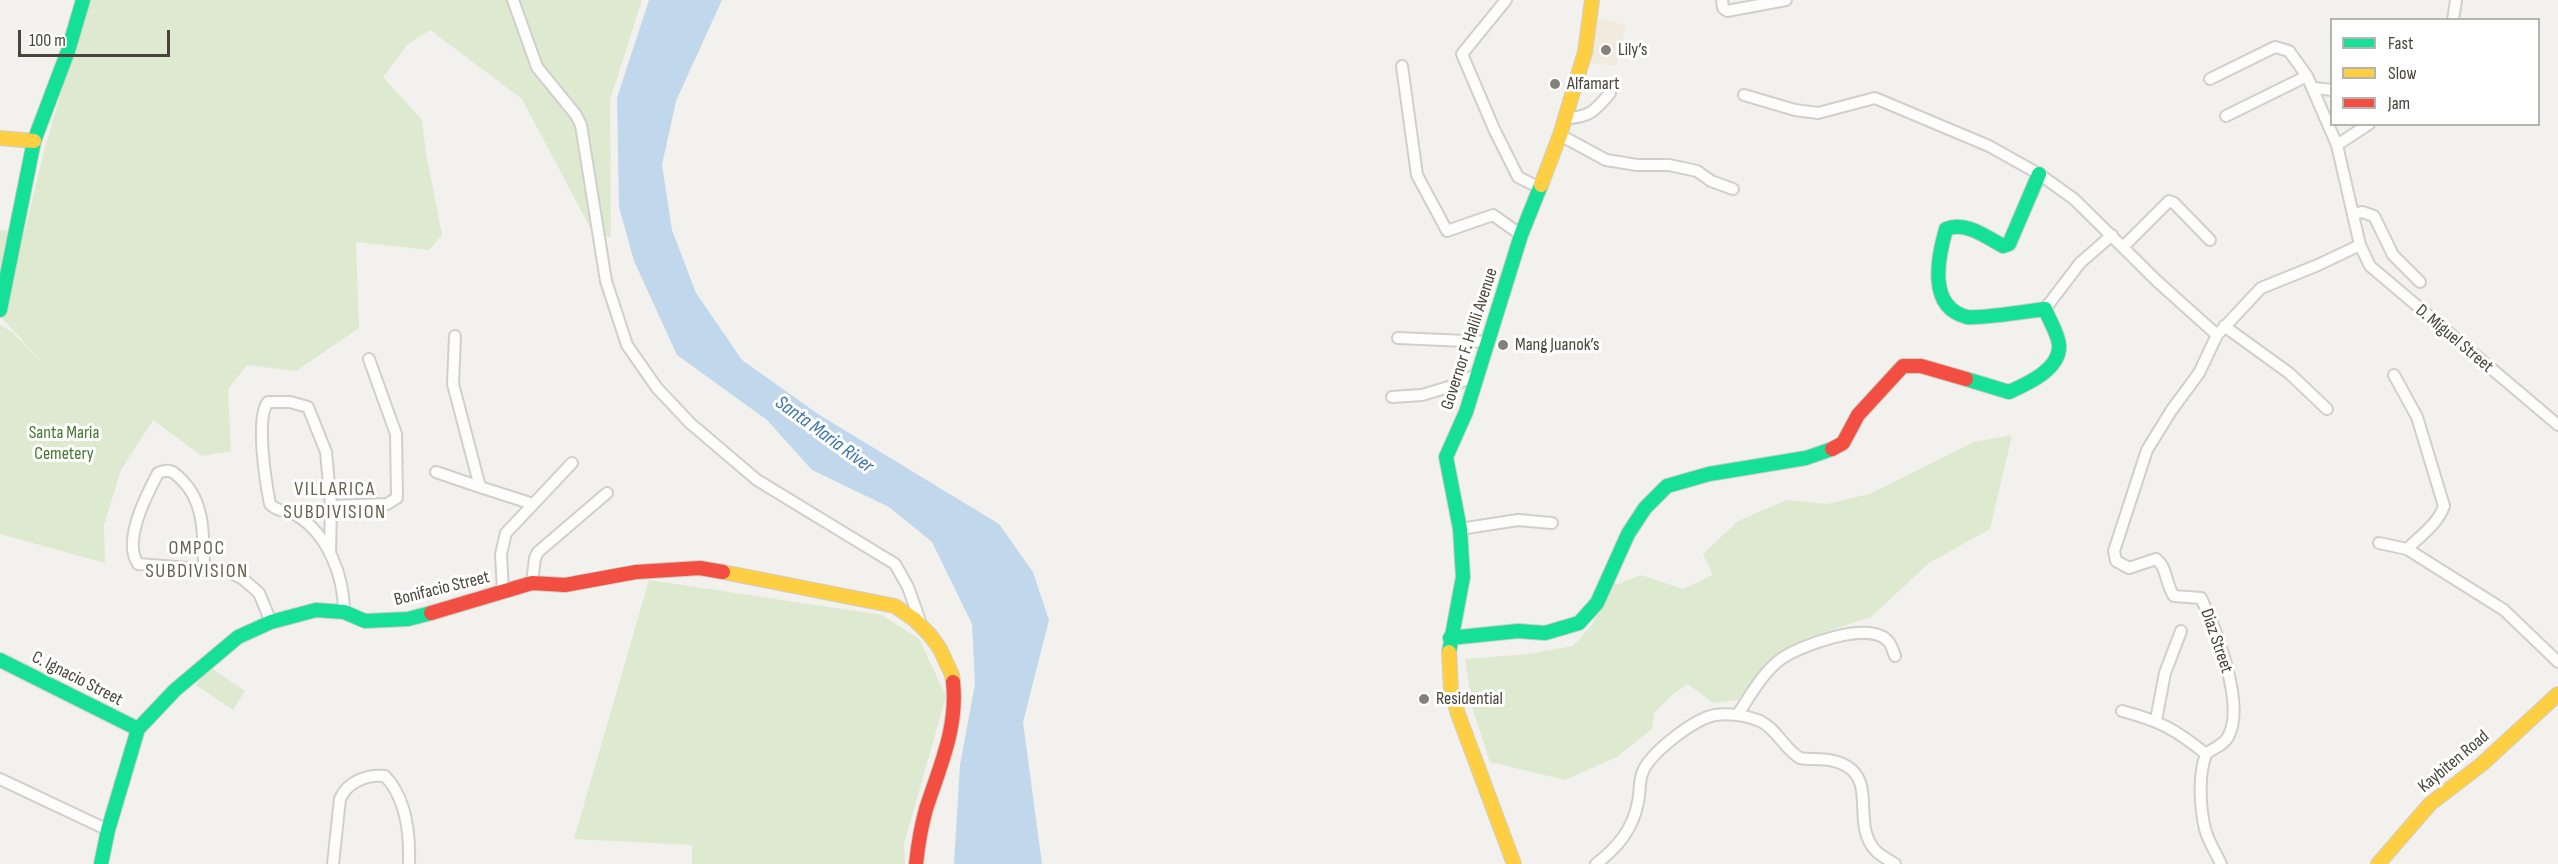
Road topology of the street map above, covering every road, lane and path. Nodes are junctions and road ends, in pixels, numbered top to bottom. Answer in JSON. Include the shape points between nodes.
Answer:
{"nodes":[{"id":1,"x":83,"y":0,"type":"edge"},
{"id":2,"x":513,"y":0,"type":"edge"},
{"id":3,"x":1506,"y":0,"type":"edge"},
{"id":4,"x":1592,"y":0,"type":"edge"},
{"id":5,"x":1722,"y":0,"type":"edge"},
{"id":6,"x":1786,"y":0,"type":"edge"},
{"id":7,"x":2456,"y":0,"type":"edge"},
{"id":8,"x":2453,"y":18,"type":"edge"},
{"id":9,"x":1402,"y":66,"type":"dead end"},
{"id":10,"x":2307,"y":76,"type":"junction"},
{"id":11,"x":2210,"y":78,"type":"dead end"},
{"id":12,"x":2314,"y":88,"type":"junction"},
{"id":13,"x":2330,"y":90,"type":"edge"},
{"id":14,"x":1610,"y":93,"type":"dead end"},
{"id":15,"x":1744,"y":95,"type":"dead end"},
{"id":16,"x":2226,"y":116,"type":"dead end"},
{"id":17,"x":1565,"y":118,"type":"junction"},
{"id":18,"x":2366,"y":126,"type":"edge"},
{"id":19,"x":1560,"y":135,"type":"junction"},
{"id":20,"x":0,"y":138,"type":"edge"},
{"id":21,"x":34,"y":141,"type":"junction"},
{"id":22,"x":2337,"y":145,"type":"junction"},
{"id":23,"x":2039,"y":174,"type":"junction"},
{"id":24,"x":1538,"y":187,"type":"junction"},
{"id":25,"x":1733,"y":189,"type":"dead end"},
{"id":26,"x":2354,"y":214,"type":"junction"},
{"id":27,"x":1521,"y":235,"type":"junction"},
{"id":28,"x":2112,"y":235,"type":"junction"},
{"id":29,"x":2210,"y":240,"type":"dead end"},
{"id":30,"x":2360,"y":245,"type":"junction"},
{"id":31,"x":2123,"y":247,"type":"junction"},
{"id":32,"x":2420,"y":282,"type":"dead end"},
{"id":33,"x":2045,"y":309,"type":"junction"},
{"id":34,"x":0,"y":310,"type":"edge"},
{"id":35,"x":2220,"y":330,"type":"junction"},
{"id":36,"x":455,"y":336,"type":"dead end"},
{"id":37,"x":1398,"y":338,"type":"dead end"},
{"id":38,"x":1488,"y":342,"type":"junction"},
{"id":39,"x":369,"y":359,"type":"dead end"},
{"id":40,"x":1478,"y":374,"type":"junction"},
{"id":41,"x":2394,"y":375,"type":"dead end"},
{"id":42,"x":1392,"y":397,"type":"dead end"},
{"id":43,"x":2327,"y":409,"type":"dead end"},
{"id":44,"x":2558,"y":425,"type":"edge"},
{"id":45,"x":572,"y":463,"type":"dead end"},
{"id":46,"x":436,"y":472,"type":"dead end"},
{"id":47,"x":480,"y":488,"type":"junction"},
{"id":48,"x":607,"y":493,"type":"dead end"},
{"id":49,"x":533,"y":504,"type":"junction"},
{"id":50,"x":331,"y":506,"type":"junction"},
{"id":51,"x":1552,"y":523,"type":"dead end"},
{"id":52,"x":1460,"y":529,"type":"junction"},
{"id":53,"x":2379,"y":543,"type":"dead end"},
{"id":54,"x":2407,"y":549,"type":"junction"},
{"id":55,"x":330,"y":554,"type":"junction"},
{"id":56,"x":204,"y":569,"type":"junction"},
{"id":57,"x":532,"y":583,"type":"junction"},
{"id":58,"x":503,"y":592,"type":"junction"},
{"id":59,"x":344,"y":612,"type":"junction"},
{"id":60,"x":920,"y":621,"type":"junction"},
{"id":61,"x":272,"y":622,"type":"junction"},
{"id":62,"x":2181,"y":631,"type":"dead end"},
{"id":63,"x":1450,"y":638,"type":"junction"},
{"id":64,"x":1895,"y":656,"type":"dead end"},
{"id":65,"x":0,"y":660,"type":"edge"},
{"id":66,"x":2558,"y":662,"type":"edge"},
{"id":67,"x":2558,"y":694,"type":"edge"},
{"id":68,"x":2122,"y":711,"type":"dead end"},
{"id":69,"x":1738,"y":714,"type":"junction"},
{"id":70,"x":2156,"y":720,"type":"junction"},
{"id":71,"x":138,"y":729,"type":"junction"},
{"id":72,"x":2206,"y":754,"type":"junction"},
{"id":73,"x":0,"y":779,"type":"edge"},
{"id":74,"x":108,"y":830,"type":"junction"},
{"id":75,"x":101,"y":864,"type":"edge"},
{"id":76,"x":333,"y":864,"type":"edge"},
{"id":77,"x":408,"y":864,"type":"edge"},
{"id":78,"x":916,"y":864,"type":"edge"},
{"id":79,"x":1514,"y":864,"type":"edge"},
{"id":80,"x":1596,"y":864,"type":"edge"},
{"id":81,"x":1895,"y":864,"type":"edge"},
{"id":82,"x":2221,"y":864,"type":"edge"},
{"id":83,"x":2378,"y":864,"type":"edge"}],
"edges":[{"from":1,"to":21,"type":"street"},
{"from":2,"to":60,"type":"street","via":[[537,67],[581,126],[606,281],[627,345],[657,388],[690,423],[757,480],[895,564],[908,586]]},
{"from":3,"to":24,"type":"street","via":[[1462,54],[1518,177]]},
{"from":4,"to":17,"type":"street","name":"Governor F. Halili Avenue","via":[[1585,52]]},
{"from":5,"to":6,"type":"street","via":[[1727,11]]},
{"from":7,"to":8,"type":"street"},
{"from":9,"to":27,"type":"street","via":[[1417,175],[1447,231],[1493,215]]},
{"from":10,"to":11,"type":"street","name":"D. Miguel Street","via":[[2289,51],[2275,47]]},
{"from":10,"to":12,"type":"street","name":"D. Miguel Street"},
{"from":10,"to":16,"type":"street"},
{"from":12,"to":13,"type":"street"},
{"from":12,"to":22,"type":"street","name":"D. Miguel Street"},
{"from":14,"to":17,"type":"street","via":[[1583,118]]},
{"from":15,"to":23,"type":"street","via":[[1818,113],[1875,98],[1989,146]]},
{"from":17,"to":19,"type":"street","name":"Governor F. Halili Avenue"},
{"from":18,"to":22,"type":"street"},
{"from":19,"to":24,"type":"street","name":"Governor F. Halili Avenue"},
{"from":19,"to":25,"type":"street","via":[[1606,160],[1697,171]]},
{"from":20,"to":21,"type":"street"},
{"from":21,"to":34,"type":"street"},
{"from":22,"to":26,"type":"street","name":"D. Miguel Street"},
{"from":23,"to":28,"type":"street","via":[[2074,199]]},
{"from":23,"to":33,"type":"street","via":[[2009,244],[2003,246],[1962,226],[1949,226],[1936,275],[1946,305],[1957,314],[1968,317]]},
{"from":24,"to":27,"type":"street","name":"Governor F. Halili Avenue"},
{"from":26,"to":30,"type":"street","name":"D. Miguel Street"},
{"from":26,"to":32,"type":"street","via":[[2374,216],[2393,255]]},
{"from":27,"to":38,"type":"street","name":"Governor F. Halili Avenue"},
{"from":28,"to":31,"type":"street"},
{"from":28,"to":33,"type":"street","via":[[2080,263]]},
{"from":29,"to":31,"type":"street","via":[[2169,201]]},
{"from":30,"to":35,"type":"street","via":[[2261,288]]},
{"from":30,"to":44,"type":"street","name":"D. Miguel Street","via":[[2370,267]]},
{"from":31,"to":35,"type":"street","via":[[2158,282]]},
{"from":33,"to":63,"type":"street","via":[[2059,343],[2058,356],[2018,388],[2003,391],[1921,366],[1903,366],[1858,415],[1838,447],[1806,458],[1709,474],[1667,486],[1634,525],[1598,603],[1579,623],[1545,633],[1518,631]]},
{"from":35,"to":43,"type":"street","via":[[2289,373]]},
{"from":35,"to":72,"type":"street","name":"Diaz Street","via":[[2199,373],[2147,450],[2114,551],[2116,561],[2129,568],[2156,559],[2162,563],[2174,596],[2201,598],[2228,669],[2232,720],[2229,736]]},
{"from":36,"to":47,"type":"street","via":[[453,384]]},
{"from":37,"to":38,"type":"street"},
{"from":38,"to":40,"type":"street","name":"Governor F. Halili Avenue"},
{"from":39,"to":50,"type":"street","via":[[396,434],[396,498],[387,504]]},
{"from":40,"to":42,"type":"street","via":[[1422,395]]},
{"from":40,"to":52,"type":"street","name":"Governor F. Halili Avenue","via":[[1446,457]]},
{"from":41,"to":54,"type":"street","via":[[2417,417],[2444,506],[2437,520]]},
{"from":45,"to":49,"type":"street"},
{"from":46,"to":47,"type":"street"},
{"from":47,"to":49,"type":"street"},
{"from":48,"to":57,"type":"street","via":[[538,552]]},
{"from":49,"to":58,"type":"street","via":[[503,541]]},
{"from":50,"to":55,"type":"street"},
{"from":50,"to":55,"type":"street","via":[[326,452],[308,407],[268,402],[264,407],[262,441],[270,504],[307,524]]},
{"from":51,"to":52,"type":"street","via":[[1518,520]]},
{"from":52,"to":63,"type":"street","name":"Governor F. Halili Avenue","via":[[1463,577]]},
{"from":53,"to":54,"type":"street"},
{"from":54,"to":66,"type":"street","via":[[2504,610]]},
{"from":55,"to":59,"type":"street","via":[[343,585]]},
{"from":56,"to":56,"type":"street","via":[[144,566],[135,560],[138,512],[158,472],[174,472],[196,499],[202,515]]},
{"from":56,"to":61,"type":"street","via":[[227,571],[243,579],[259,593]]},
{"from":57,"to":58,"type":"street","name":"Bonifacio Street"},
{"from":57,"to":60,"type":"street","name":"Bonifacio Street","via":[[565,585],[636,572],[700,568],[895,606]]},
{"from":58,"to":59,"type":"street","name":"Bonifacio Street","via":[[408,619],[365,621]]},
{"from":59,"to":61,"type":"street","name":"Bonifacio Street","via":[[316,610]]},
{"from":60,"to":78,"type":"street","via":[[949,663],[957,714],[924,810]]},
{"from":61,"to":71,"type":"street","name":"Bonifacio Street","via":[[238,637],[175,690]]},
{"from":62,"to":70,"type":"street","via":[[2165,673]]},
{"from":63,"to":79,"type":"street","name":"Governor F. Halili Avenue","via":[[1449,671],[1458,714]]},
{"from":64,"to":69,"type":"street","via":[[1888,640],[1877,634],[1844,634],[1811,644],[1780,660]]},
{"from":65,"to":71,"type":"street","name":"C. Ignacio Street"},
{"from":67,"to":83,"type":"street","name":"Kaybiten Road","via":[[2482,764],[2430,804]]},
{"from":68,"to":70,"type":"street"},
{"from":69,"to":80,"type":"street","via":[[1713,716],[1693,725],[1650,760],[1642,774],[1632,825],[1614,850]]},
{"from":69,"to":81,"type":"street","via":[[1777,733],[1801,758],[1842,763],[1854,771],[1863,788],[1862,819],[1868,837],[1876,851]]},
{"from":70,"to":72,"type":"street"},
{"from":71,"to":74,"type":"street","name":"Bonifacio Street"},
{"from":72,"to":82,"type":"street","via":[[2202,767],[2205,831]]},
{"from":73,"to":74,"type":"street"},
{"from":74,"to":75,"type":"street","name":"Bonifacio Street"},
{"from":76,"to":77,"type":"street","via":[[340,799],[349,785],[372,776],[385,776],[392,783],[405,816],[410,844]]}]}
